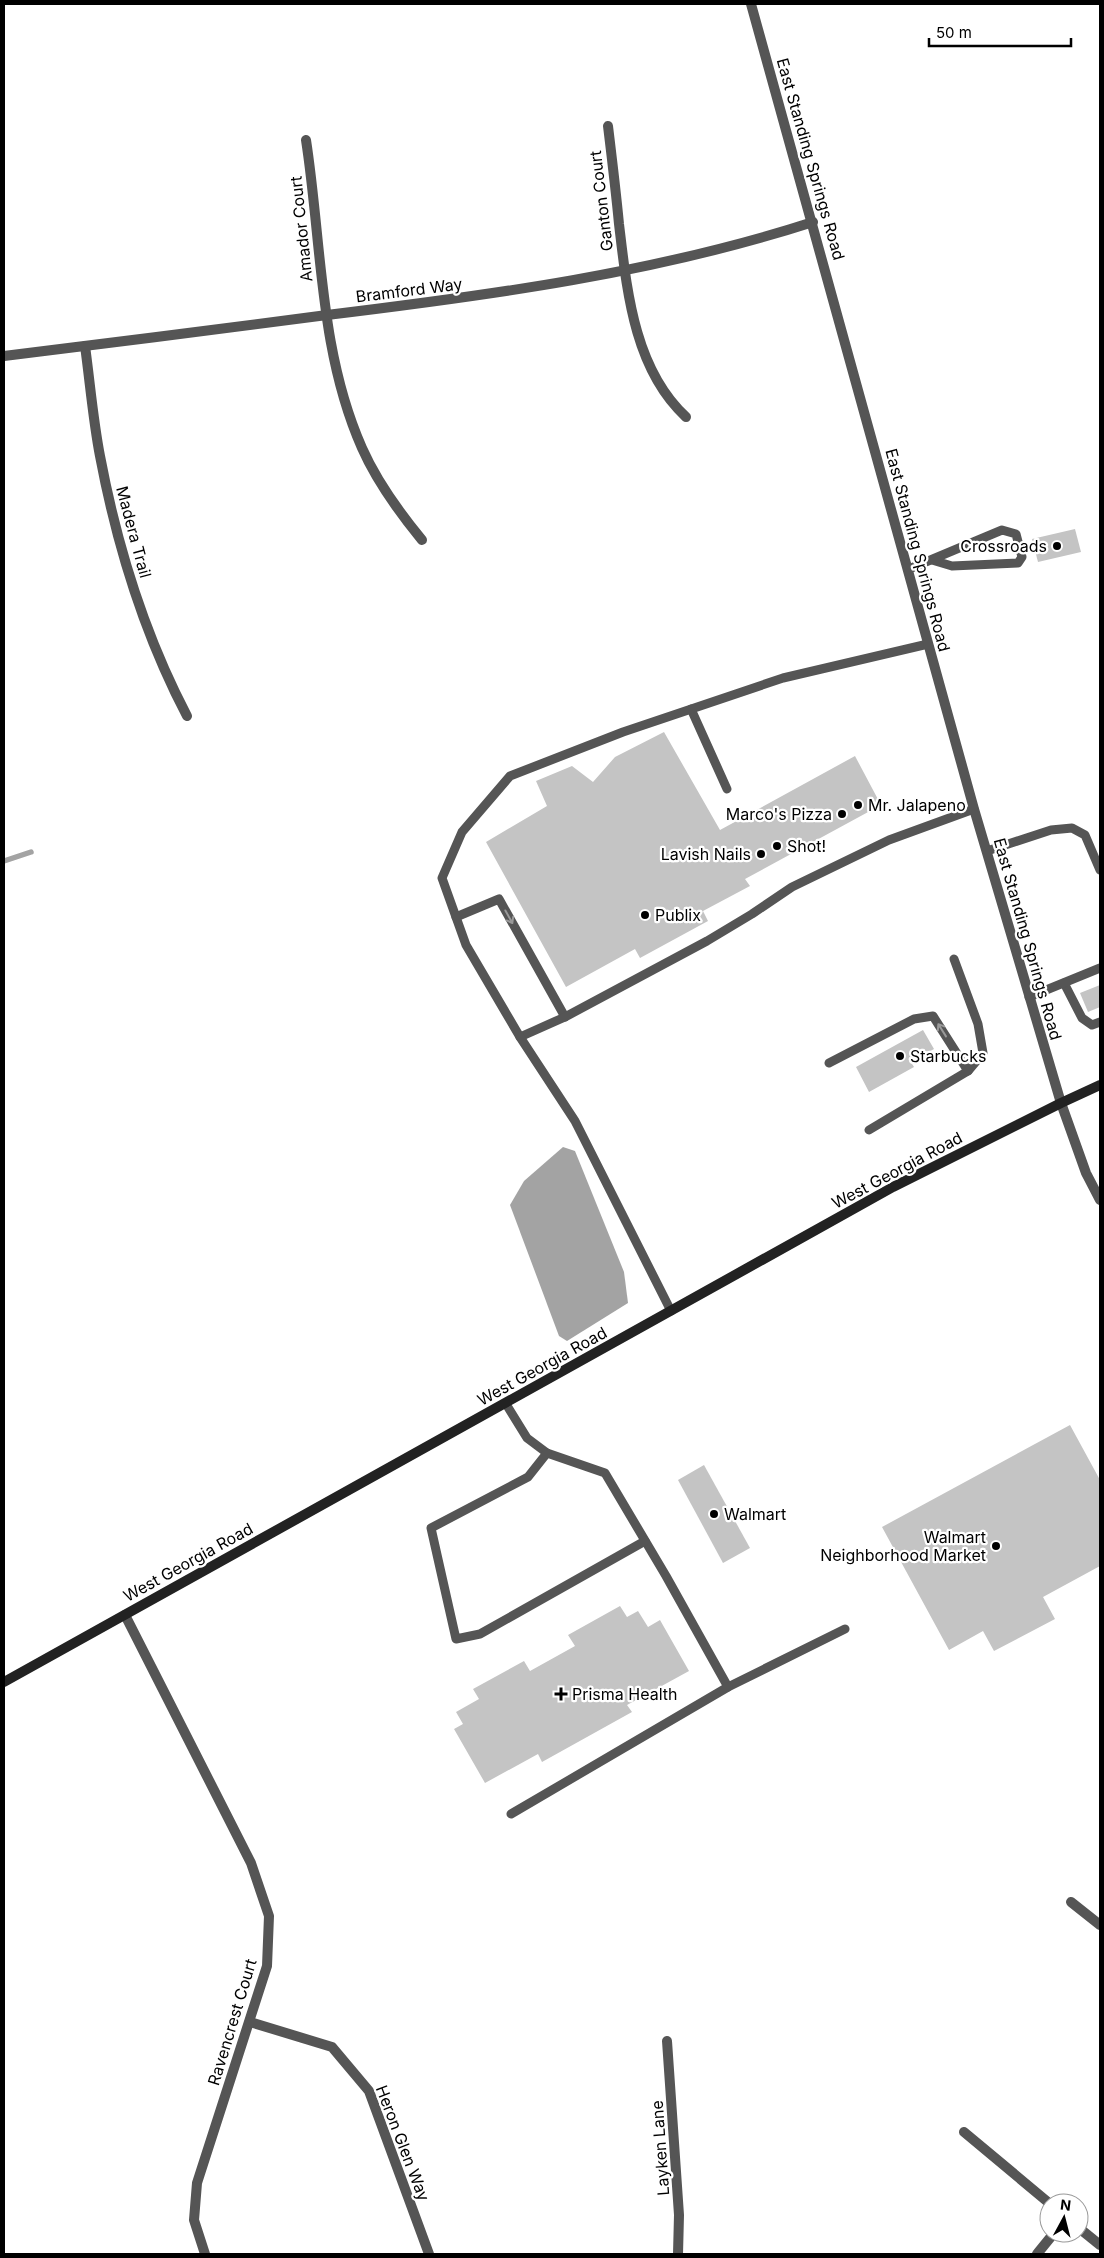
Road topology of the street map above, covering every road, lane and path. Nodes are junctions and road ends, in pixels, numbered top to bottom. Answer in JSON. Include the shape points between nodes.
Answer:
{"nodes":[{"id":1,"x":751,"y":4,"type":"edge"},
{"id":2,"x":608,"y":126,"type":"dead end"},
{"id":3,"x":306,"y":140,"type":"dead end"},
{"id":4,"x":813,"y":222,"type":"junction"},
{"id":5,"x":625,"y":272,"type":"junction"},
{"id":6,"x":326,"y":316,"type":"junction"},
{"id":7,"x":85,"y":346,"type":"junction"},
{"id":8,"x":4,"y":356,"type":"edge"},
{"id":9,"x":686,"y":417,"type":"dead end"},
{"id":10,"x":422,"y":540,"type":"dead end"},
{"id":11,"x":932,"y":560,"type":"junction"},
{"id":12,"x":909,"y":569,"type":"junction"},
{"id":13,"x":928,"y":644,"type":"junction"},
{"id":14,"x":691,"y":709,"type":"junction"},
{"id":15,"x":187,"y":716,"type":"dead end"},
{"id":16,"x":727,"y":789,"type":"dead end"},
{"id":17,"x":974,"y":809,"type":"junction"},
{"id":18,"x":987,"y":851,"type":"junction"},
{"id":19,"x":1100,"y":870,"type":"edge"},
{"id":20,"x":456,"y":917,"type":"junction"},
{"id":21,"x":954,"y":959,"type":"dead end"},
{"id":22,"x":1100,"y":968,"type":"edge"},
{"id":23,"x":1064,"y":983,"type":"junction"},
{"id":24,"x":1029,"y":997,"type":"junction"},
{"id":25,"x":565,"y":1017,"type":"junction"},
{"id":26,"x":1100,"y":1022,"type":"edge"},
{"id":27,"x":520,"y":1037,"type":"junction"},
{"id":28,"x":829,"y":1063,"type":"dead end"},
{"id":29,"x":968,"y":1071,"type":"junction"},
{"id":30,"x":1100,"y":1085,"type":"edge"},
{"id":31,"x":1061,"y":1103,"type":"junction"},
{"id":32,"x":868,"y":1130,"type":"dead end"},
{"id":33,"x":1100,"y":1200,"type":"edge"},
{"id":34,"x":671,"y":1311,"type":"junction"},
{"id":35,"x":506,"y":1404,"type":"junction"},
{"id":36,"x":547,"y":1453,"type":"junction"},
{"id":37,"x":645,"y":1541,"type":"junction"},
{"id":38,"x":125,"y":1615,"type":"junction"},
{"id":39,"x":845,"y":1629,"type":"dead end"},
{"id":40,"x":4,"y":1682,"type":"edge"},
{"id":41,"x":728,"y":1688,"type":"junction"},
{"id":42,"x":510,"y":1814,"type":"dead end"},
{"id":43,"x":1071,"y":1902,"type":"dead end"},
{"id":44,"x":1100,"y":1925,"type":"edge"},
{"id":45,"x":250,"y":2022,"type":"junction"},
{"id":46,"x":667,"y":2041,"type":"dead end"},
{"id":47,"x":964,"y":2132,"type":"dead end"},
{"id":48,"x":1039,"y":2196,"type":"edge"},
{"id":49,"x":1089,"y":2236,"type":"edge"},
{"id":50,"x":1046,"y":2243,"type":"edge"},
{"id":51,"x":1100,"y":2245,"type":"edge"},
{"id":52,"x":205,"y":2254,"type":"edge"},
{"id":53,"x":429,"y":2254,"type":"edge"},
{"id":54,"x":678,"y":2254,"type":"edge"},
{"id":55,"x":1037,"y":2254,"type":"edge"}],
"edges":[{"from":1,"to":4,"type":"street","name":"East Standing Springs Road"},
{"from":2,"to":5,"type":"street","name":"Ganton Court"},
{"from":3,"to":6,"type":"street","name":"Amador Court"},
{"from":4,"to":5,"type":"street","name":"Bramford Way","via":[[722,249]]},
{"from":4,"to":12,"type":"street","name":"East Standing Springs Road"},
{"from":5,"to":6,"type":"street","name":"Bramford Way","via":[[507,292]]},
{"from":5,"to":9,"type":"street","name":"Ganton Court","via":[[630,301],[649,362],[674,406]]},
{"from":6,"to":7,"type":"street","name":"Bramford Way"},
{"from":6,"to":10,"type":"street","name":"Amador Court","via":[[344,403],[362,449],[398,510]]},
{"from":7,"to":8,"type":"street","name":"Bramford Way"},
{"from":7,"to":15,"type":"street","name":"Madera Trail","via":[[99,454],[117,536],[143,617]]},
{"from":11,"to":11,"type":"lane","via":[[1002,530],[1016,534],[1022,556],[1018,563],[952,566]]},
{"from":11,"to":12,"type":"lane"},
{"from":12,"to":13,"type":"street","name":"East Standing Springs Road"},
{"from":13,"to":14,"type":"lane","via":[[783,678]]},
{"from":13,"to":17,"type":"street","name":"East Standing Springs Road"},
{"from":14,"to":16,"type":"lane"},
{"from":14,"to":20,"type":"lane","via":[[510,776],[462,832],[442,878]]},
{"from":17,"to":18,"type":"street","name":"East Standing Springs Road"},
{"from":17,"to":25,"type":"lane","via":[[890,840],[792,887],[708,941]]},
{"from":18,"to":19,"type":"lane","via":[[1051,830],[1072,828],[1085,835]]},
{"from":18,"to":24,"type":"street","name":"East Standing Springs Road"},
{"from":20,"to":25,"type":"lane","one_way":true,"via":[[499,899]]},
{"from":20,"to":27,"type":"lane","via":[[466,946]]},
{"from":21,"to":29,"type":"lane","via":[[978,1024],[983,1053]]},
{"from":22,"to":23,"type":"lane"},
{"from":23,"to":24,"type":"lane"},
{"from":23,"to":26,"type":"lane","via":[[1082,1018],[1092,1024]]},
{"from":24,"to":31,"type":"street","name":"East Standing Springs Road"},
{"from":25,"to":27,"type":"lane"},
{"from":27,"to":34,"type":"lane","via":[[575,1121]]},
{"from":29,"to":28,"type":"lane","one_way":true,"via":[[933,1016],[914,1019]]},
{"from":29,"to":32,"type":"lane"},
{"from":30,"to":31,"type":"main road","name":"West Georgia Road"},
{"from":31,"to":33,"type":"street","name":"East Standing Springs Road","via":[[1086,1173]]},
{"from":31,"to":34,"type":"main road","name":"West Georgia Road","via":[[893,1187]]},
{"from":34,"to":35,"type":"main road","name":"West Georgia Road"},
{"from":35,"to":36,"type":"lane","via":[[527,1438]]},
{"from":35,"to":38,"type":"main road","name":"West Georgia Road"},
{"from":36,"to":37,"type":"lane","via":[[605,1473]]},
{"from":36,"to":37,"type":"lane","via":[[528,1477],[431,1528],[456,1639],[480,1634]]},
{"from":37,"to":41,"type":"lane"},
{"from":38,"to":40,"type":"main road","name":"West Georgia Road"},
{"from":38,"to":45,"type":"street","name":"Ravencrest Court","via":[[251,1863],[269,1916],[267,1966]]},
{"from":39,"to":41,"type":"lane"},
{"from":41,"to":42,"type":"lane"},
{"from":43,"to":44,"type":"street"},
{"from":45,"to":52,"type":"street","name":"Ravencrest Court","via":[[197,2183],[194,2220]]},
{"from":45,"to":53,"type":"street","name":"Heron Glen Way","via":[[332,2047],[370,2091]]},
{"from":46,"to":54,"type":"street","name":"Layken Lane","via":[[679,2214]]},
{"from":47,"to":48,"type":"street"},
{"from":49,"to":51,"type":"street"},
{"from":50,"to":55,"type":"street"}]}
